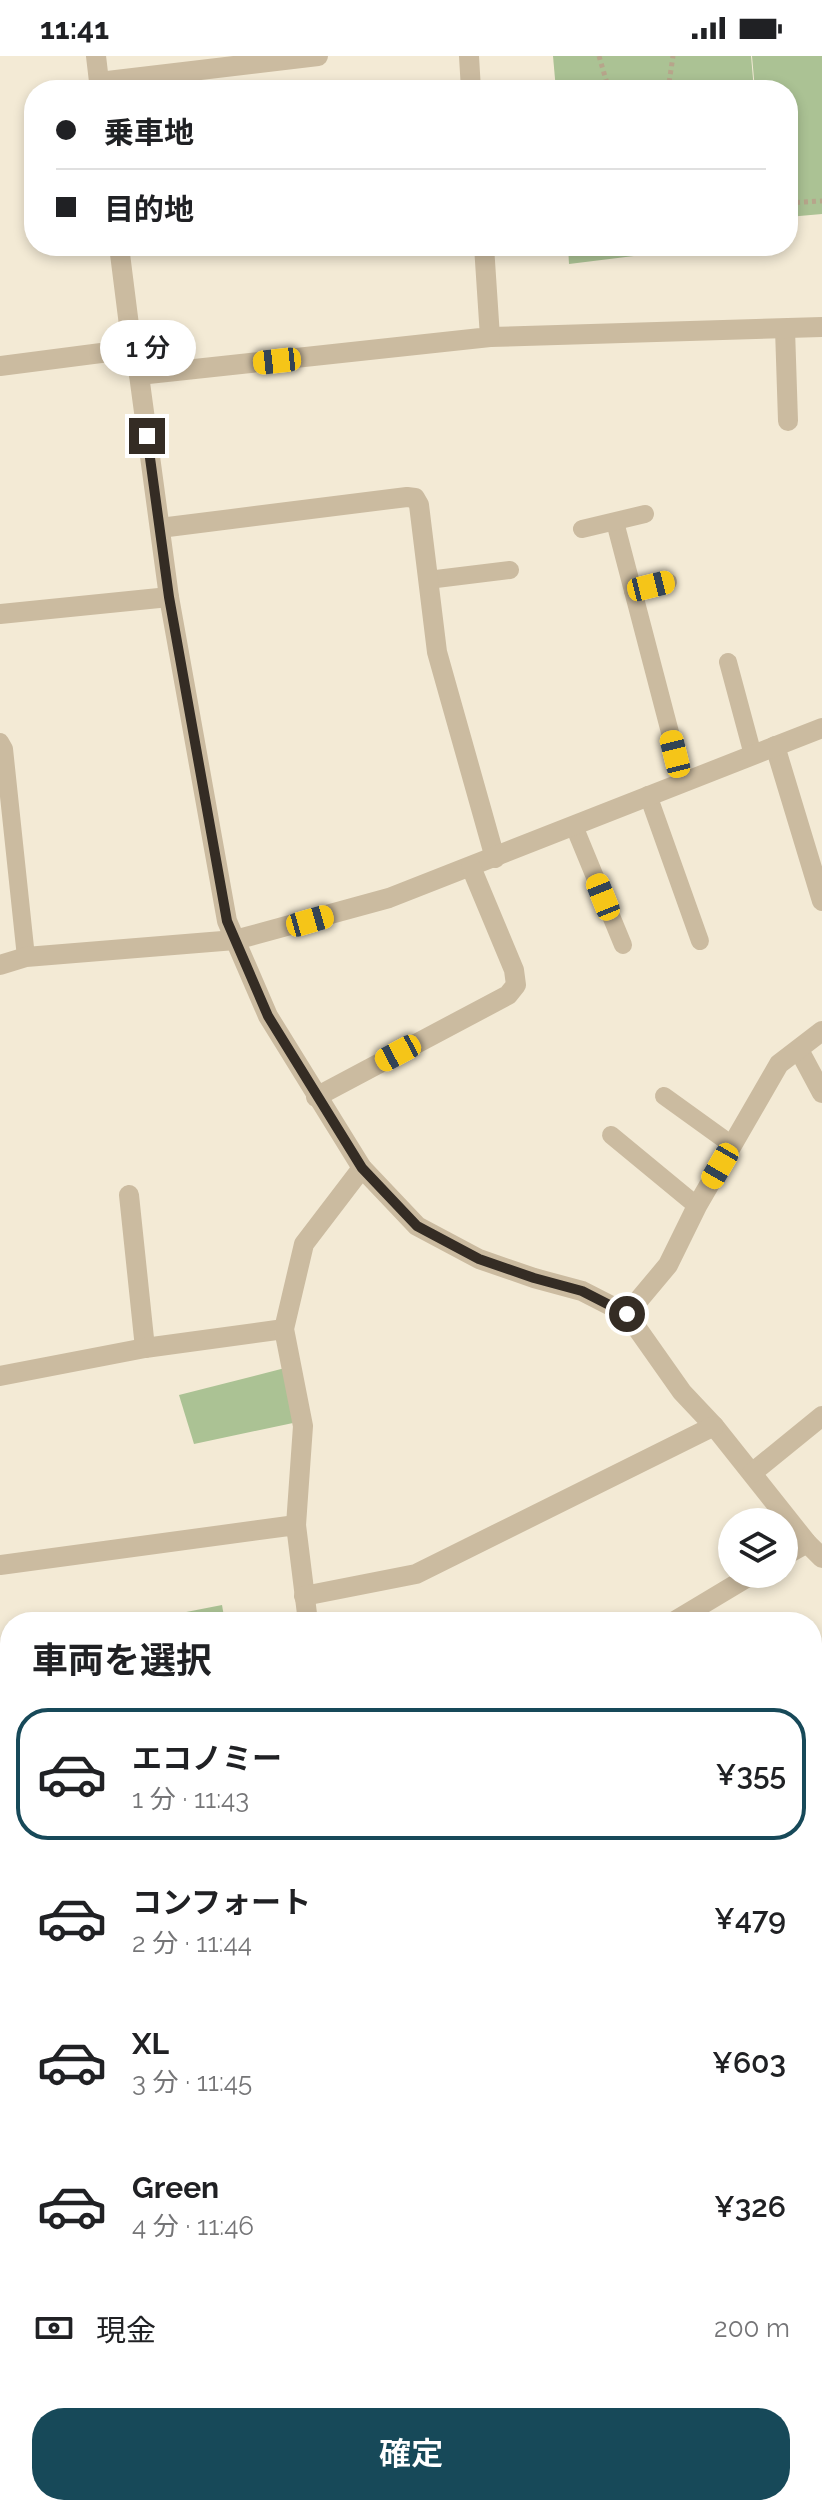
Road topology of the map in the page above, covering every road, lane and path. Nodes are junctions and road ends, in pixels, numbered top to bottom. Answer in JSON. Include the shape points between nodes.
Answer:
{"nodes":[{"id":1,"x":96,"y":56,"type":"edge"},
{"id":2,"x":318,"y":56,"type":"edge"},
{"id":3,"x":469,"y":56,"type":"edge"},
{"id":4,"x":599,"y":56,"type":"edge"},
{"id":5,"x":673,"y":56,"type":"edge"},
{"id":6,"x":99,"y":80,"type":"edge"},
{"id":7,"x":144,"y":80,"type":"edge"},
{"id":8,"x":470,"y":80,"type":"edge"},
{"id":9,"x":606,"y":80,"type":"edge"},
{"id":10,"x":669,"y":80,"type":"edge"},
{"id":11,"x":822,"y":201,"type":"edge"},
{"id":12,"x":798,"y":202,"type":"edge"},
{"id":13,"x":120,"y":256,"type":"edge"},
{"id":14,"x":485,"y":256,"type":"edge"},
{"id":15,"x":822,"y":327,"type":"edge"},
{"id":16,"x":785,"y":329,"type":"junction"},
{"id":17,"x":490,"y":337,"type":"junction"},
{"id":18,"x":132,"y":349,"type":"junction"},
{"id":19,"x":0,"y":366,"type":"edge"},
{"id":20,"x":139,"y":375,"type":"junction"},
{"id":21,"x":788,"y":421,"type":"dead end"},
{"id":22,"x":645,"y":514,"type":"dead end"},
{"id":23,"x":615,"y":522,"type":"junction"},
{"id":24,"x":160,"y":528,"type":"junction"},
{"id":25,"x":582,"y":529,"type":"dead end"},
{"id":26,"x":510,"y":570,"type":"dead end"},
{"id":27,"x":428,"y":580,"type":"junction"},
{"id":28,"x":668,"y":582,"type":"dead end"},
{"id":29,"x":633,"y":591,"type":"junction"},
{"id":30,"x":169,"y":597,"type":"junction"},
{"id":31,"x":0,"y":614,"type":"edge"},
{"id":32,"x":728,"y":662,"type":"dead end"},
{"id":33,"x":822,"y":728,"type":"edge"},
{"id":34,"x":0,"y":742,"type":"edge"},
{"id":35,"x":775,"y":746,"type":"junction"},
{"id":36,"x":753,"y":755,"type":"junction"},
{"id":37,"x":683,"y":782,"type":"junction"},
{"id":38,"x":648,"y":795,"type":"junction"},
{"id":39,"x":574,"y":826,"type":"junction"},
{"id":40,"x":495,"y":858,"type":"junction"},
{"id":41,"x":8,"y":865,"type":"edge"},
{"id":42,"x":471,"y":867,"type":"junction"},
{"id":43,"x":822,"y":901,"type":"edge"},
{"id":44,"x":235,"y":940,"type":"junction"},
{"id":45,"x":700,"y":941,"type":"dead end"},
{"id":46,"x":623,"y":945,"type":"dead end"},
{"id":47,"x":26,"y":957,"type":"junction"},
{"id":48,"x":0,"y":965,"type":"edge"},
{"id":49,"x":822,"y":1031,"type":"edge"},
{"id":50,"x":799,"y":1050,"type":"junction"},
{"id":51,"x":822,"y":1093,"type":"edge"},
{"id":52,"x":664,"y":1096,"type":"dead end"},
{"id":53,"x":316,"y":1097,"type":"junction"},
{"id":54,"x":611,"y":1135,"type":"dead end"},
{"id":55,"x":732,"y":1145,"type":"junction"},
{"id":56,"x":362,"y":1168,"type":"junction"},
{"id":57,"x":129,"y":1195,"type":"dead end"},
{"id":58,"x":697,"y":1206,"type":"junction"},
{"id":59,"x":627,"y":1314,"type":"junction"},
{"id":60,"x":284,"y":1329,"type":"junction"},
{"id":61,"x":145,"y":1348,"type":"junction"},
{"id":62,"x":0,"y":1376,"type":"edge"},
{"id":63,"x":822,"y":1416,"type":"edge"},
{"id":64,"x":714,"y":1426,"type":"junction"},
{"id":65,"x":752,"y":1473,"type":"junction"},
{"id":66,"x":296,"y":1525,"type":"junction"},
{"id":67,"x":807,"y":1543,"type":"junction"},
{"id":68,"x":798,"y":1548,"type":"edge"},
{"id":69,"x":822,"y":1558,"type":"edge"},
{"id":70,"x":0,"y":1565,"type":"edge"},
{"id":71,"x":730,"y":1588,"type":"edge"},
{"id":72,"x":304,"y":1596,"type":"junction"},
{"id":73,"x":306,"y":1612,"type":"edge"},
{"id":74,"x":690,"y":1612,"type":"edge"}],
"edges":[{"from":1,"to":6,"type":"street"},
{"from":2,"to":7,"type":"street"},
{"from":3,"to":8,"type":"street"},
{"from":4,"to":9,"type":"path"},
{"from":5,"to":10,"type":"path"},
{"from":11,"to":12,"type":"path"},
{"from":13,"to":18,"type":"street"},
{"from":14,"to":17,"type":"street"},
{"from":15,"to":16,"type":"street"},
{"from":16,"to":17,"type":"street"},
{"from":16,"to":21,"type":"street"},
{"from":17,"to":20,"type":"street"},
{"from":18,"to":19,"type":"street"},
{"from":18,"to":20,"type":"street"},
{"from":20,"to":24,"type":"street"},
{"from":22,"to":23,"type":"lane"},
{"from":23,"to":25,"type":"lane"},
{"from":23,"to":29,"type":"lane"},
{"from":24,"to":27,"type":"street","via":[[415,498]]},
{"from":24,"to":30,"type":"street"},
{"from":26,"to":27,"type":"lane"},
{"from":27,"to":40,"type":"street","via":[[437,652]]},
{"from":28,"to":29,"type":"lane"},
{"from":29,"to":37,"type":"lane"},
{"from":30,"to":31,"type":"street"},
{"from":30,"to":44,"type":"street","via":[[227,921]]},
{"from":32,"to":36,"type":"lane"},
{"from":33,"to":35,"type":"street"},
{"from":34,"to":41,"type":"lane"},
{"from":35,"to":36,"type":"street"},
{"from":35,"to":43,"type":"street"},
{"from":36,"to":37,"type":"street"},
{"from":37,"to":38,"type":"street"},
{"from":38,"to":39,"type":"street"},
{"from":38,"to":45,"type":"lane"},
{"from":39,"to":40,"type":"street"},
{"from":39,"to":46,"type":"lane"},
{"from":40,"to":42,"type":"street"},
{"from":41,"to":47,"type":"lane"},
{"from":42,"to":44,"type":"street","via":[[389,898]]},
{"from":42,"to":53,"type":"street","via":[[516,985],[508,995]]},
{"from":44,"to":47,"type":"street"},
{"from":44,"to":53,"type":"street","via":[[268,1016]]},
{"from":47,"to":48,"type":"street"},
{"from":49,"to":50,"type":"street"},
{"from":50,"to":51,"type":"street"},
{"from":50,"to":55,"type":"street","via":[[779,1064]]},
{"from":52,"to":55,"type":"lane"},
{"from":53,"to":56,"type":"street"},
{"from":54,"to":58,"type":"lane"},
{"from":55,"to":58,"type":"street"},
{"from":56,"to":59,"type":"street","via":[[417,1226],[479,1259],[582,1291]]},
{"from":56,"to":60,"type":"street","via":[[304,1244]]},
{"from":57,"to":61,"type":"street"},
{"from":58,"to":59,"type":"street","via":[[668,1265]]},
{"from":59,"to":64,"type":"street","via":[[682,1392]]},
{"from":60,"to":61,"type":"street"},
{"from":60,"to":66,"type":"street","via":[[303,1426]]},
{"from":61,"to":62,"type":"street"},
{"from":63,"to":65,"type":"street"},
{"from":64,"to":65,"type":"street"},
{"from":64,"to":72,"type":"street","via":[[416,1574]]},
{"from":65,"to":67,"type":"street"},
{"from":66,"to":70,"type":"street"},
{"from":66,"to":72,"type":"street"},
{"from":67,"to":68,"type":"street"},
{"from":67,"to":69,"type":"street"},
{"from":71,"to":74,"type":"street"},
{"from":72,"to":73,"type":"street"}]}
